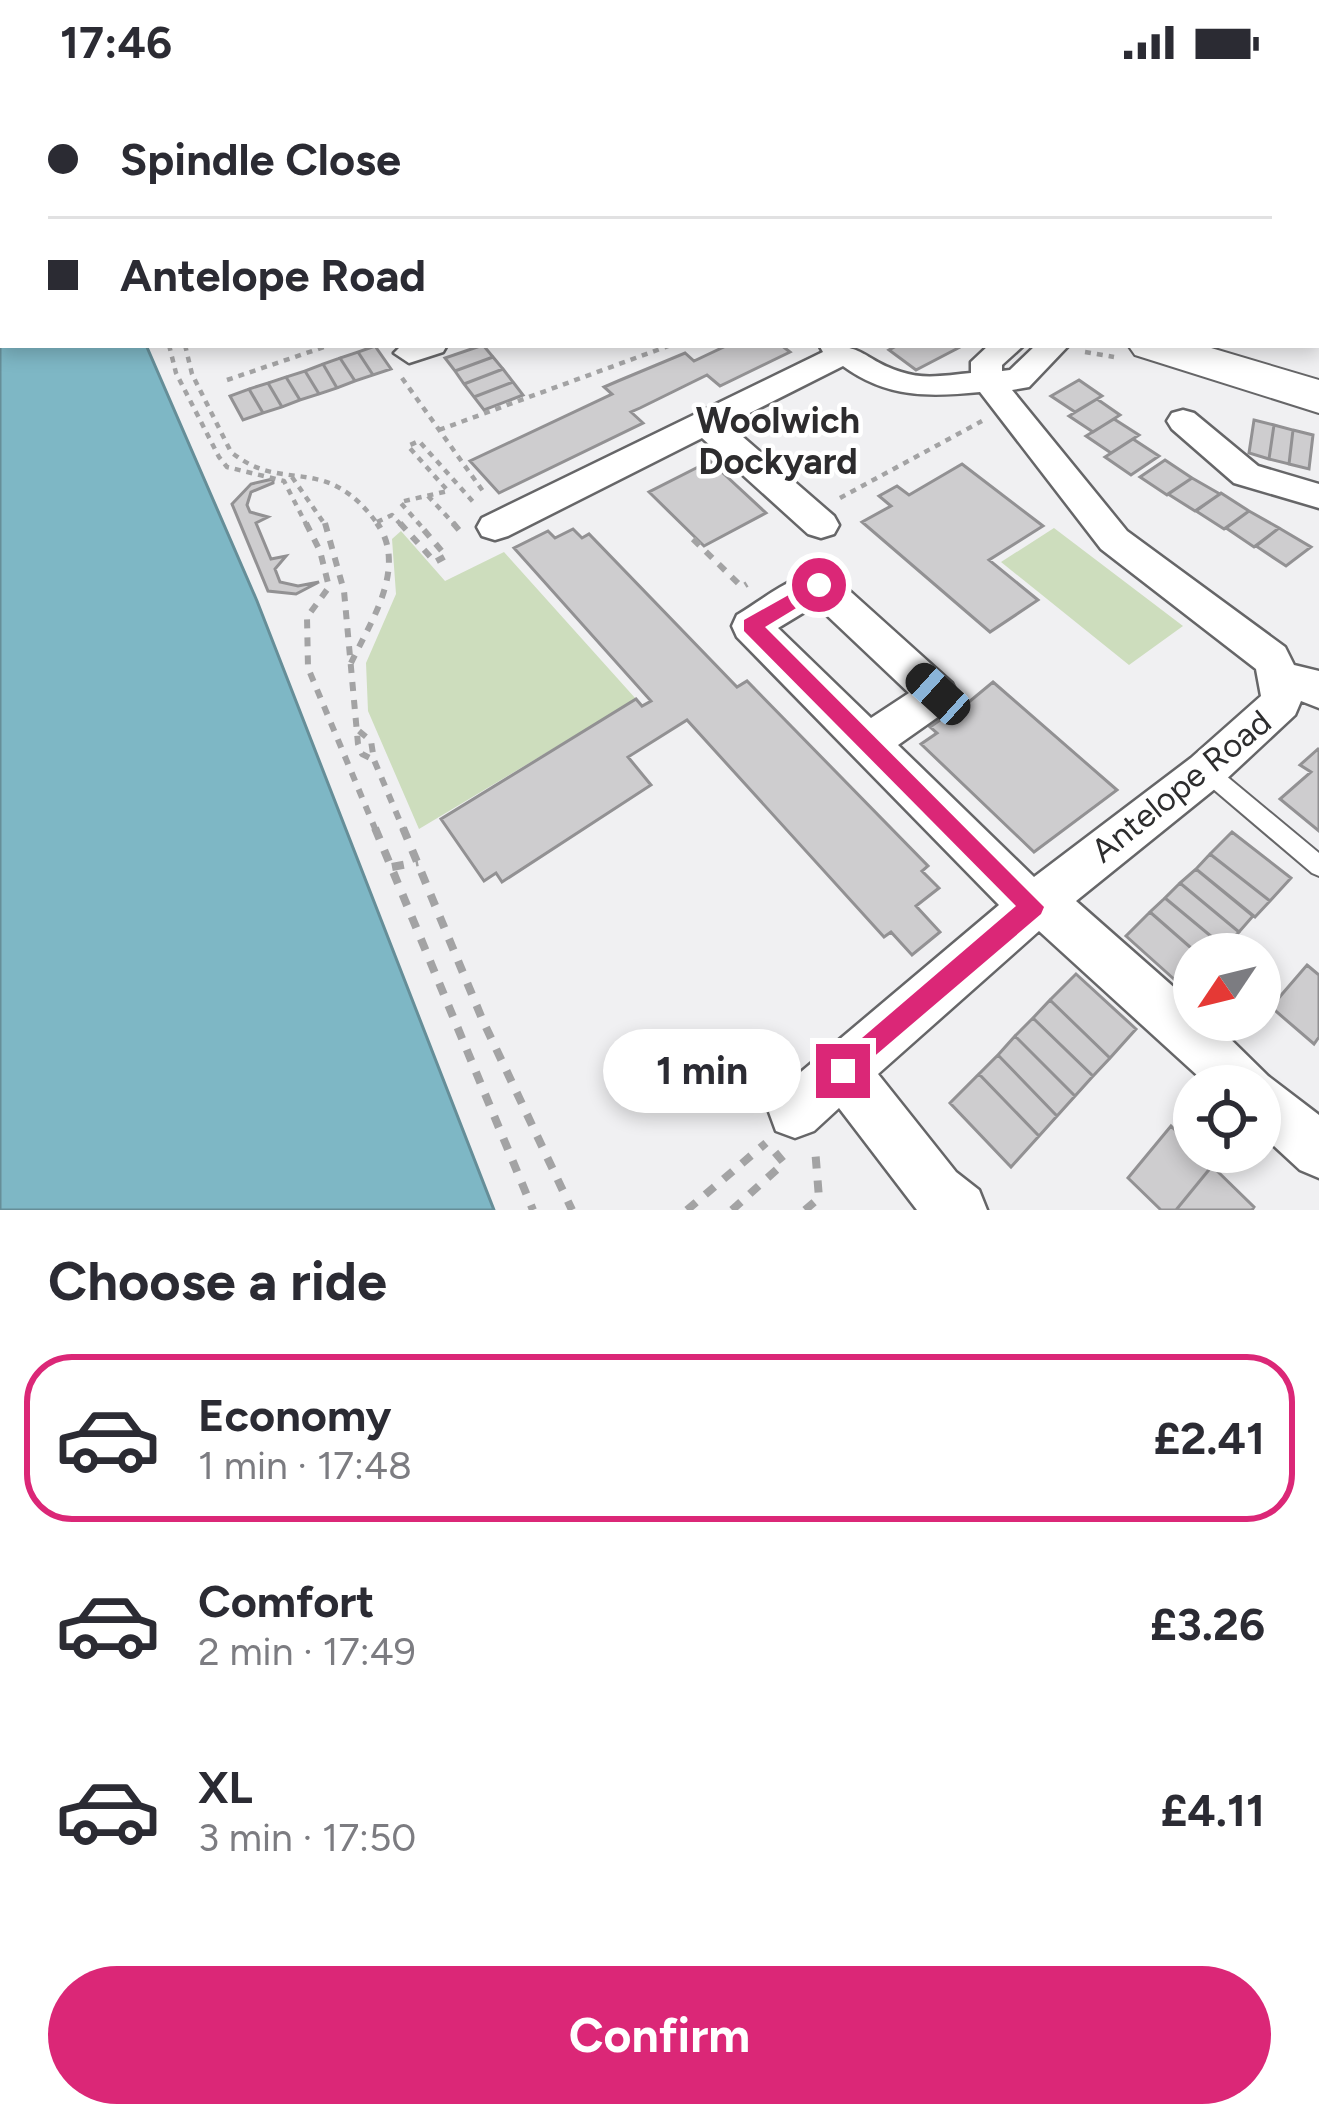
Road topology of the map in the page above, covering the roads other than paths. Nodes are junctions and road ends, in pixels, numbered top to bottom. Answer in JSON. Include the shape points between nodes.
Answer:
{"nodes":[{"id":1,"x":1005,"y":348,"type":"edge"},
{"id":2,"x":1051,"y":348,"type":"edge"},
{"id":3,"x":1221,"y":348,"type":"edge"},
{"id":4,"x":839,"y":349,"type":"edge"},
{"id":5,"x":1137,"y":351,"type":"edge"},
{"id":6,"x":1319,"y":376,"type":"edge"},
{"id":7,"x":987,"y":380,"type":"junction"},
{"id":8,"x":1319,"y":397,"type":"edge"},
{"id":9,"x":1184,"y":421,"type":"dead end"},
{"id":10,"x":706,"y":423,"type":"junction"},
{"id":11,"x":1319,"y":496,"type":"edge"},
{"id":12,"x":815,"y":520,"type":"road end"},
{"id":13,"x":487,"y":527,"type":"road end"},
{"id":14,"x":1301,"y":686,"type":"edge"},
{"id":15,"x":866,"y":744,"type":"dead end"},
{"id":16,"x":1206,"y":771,"type":"junction"},
{"id":17,"x":1319,"y":866,"type":"edge"},
{"id":18,"x":1032,"y":907,"type":"junction"},
{"id":19,"x":1223,"y":1065,"type":"edge"},
{"id":20,"x":843,"y":1071,"type":"junction"},
{"id":21,"x":795,"y":1112,"type":"dead end"},
{"id":22,"x":1281,"y":1117,"type":"edge"},
{"id":23,"x":1319,"y":1151,"type":"edge"},
{"id":24,"x":939,"y":1204,"type":"edge"}],
"edges":[{"from":1,"to":7,"type":"street","via":[[986,362]]},
{"from":2,"to":7,"type":"street","via":[[1018,380]]},
{"from":3,"to":6,"type":"main road"},
{"from":4,"to":7,"type":"street","via":[[892,384],[952,388]]},
{"from":4,"to":10,"type":"street"},
{"from":5,"to":8,"type":"main road"},
{"from":7,"to":14,"type":"street","name":"Antelope Road","via":[[1114,540],[1251,639]]},
{"from":9,"to":11,"type":"street","via":[[1246,476]]},
{"from":10,"to":12,"type":"street"},
{"from":10,"to":13,"type":"street"},
{"from":14,"to":16,"type":"street","name":"Antelope Road"},
{"from":15,"to":18,"type":"street"},
{"from":16,"to":17,"type":"lane"},
{"from":16,"to":18,"type":"street","name":"Antelope Road"},
{"from":18,"to":19,"type":"street","via":[[1059,916]]},
{"from":18,"to":20,"type":"street","name":"Antelope Road"},
{"from":20,"to":21,"type":"street","name":"Antelope Road"},
{"from":20,"to":24,"type":"street"},
{"from":22,"to":23,"type":"street"}]}
